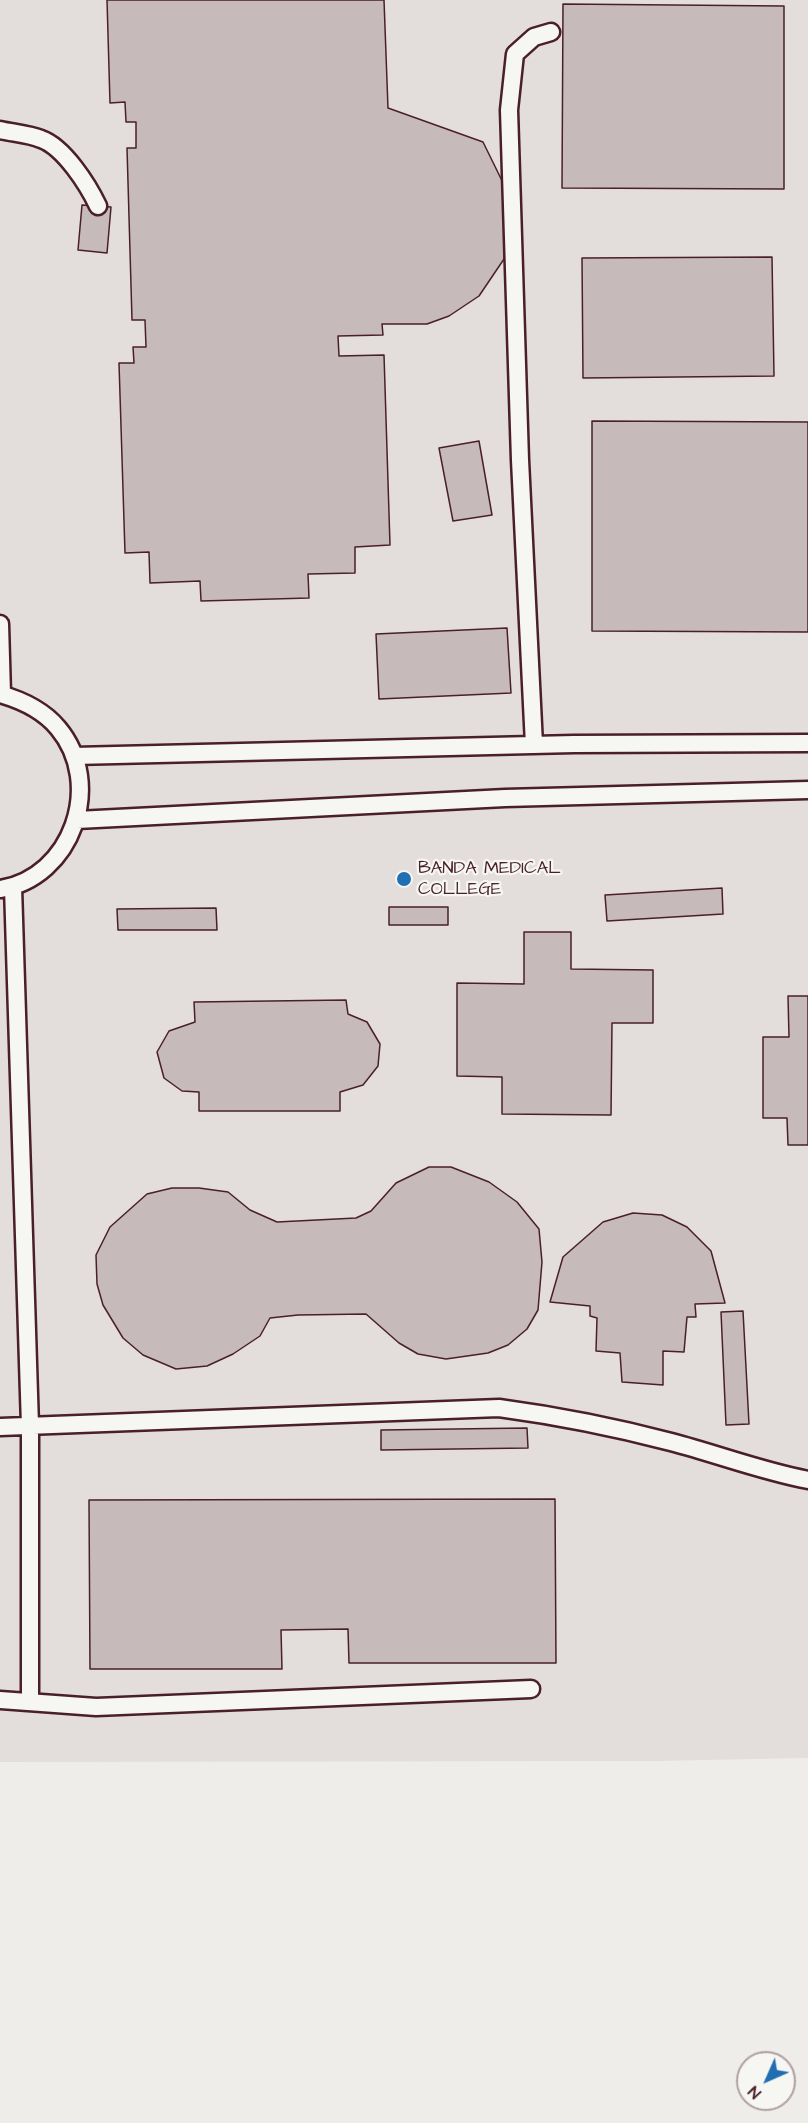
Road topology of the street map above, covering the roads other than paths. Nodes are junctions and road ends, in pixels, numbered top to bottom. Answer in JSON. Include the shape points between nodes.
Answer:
{"nodes":[{"id":1,"x":551,"y":32,"type":"dead end"},
{"id":2,"x":0,"y":130,"type":"edge"},
{"id":3,"x":98,"y":206,"type":"dead end"},
{"id":4,"x":0,"y":624,"type":"edge"},
{"id":5,"x":1,"y":694,"type":"edge"},
{"id":6,"x":808,"y":743,"type":"edge"},
{"id":7,"x":534,"y":745,"type":"junction"},
{"id":8,"x":74,"y":756,"type":"junction"},
{"id":9,"x":808,"y":790,"type":"edge"},
{"id":10,"x":77,"y":820,"type":"junction"},
{"id":11,"x":6,"y":888,"type":"edge"},
{"id":12,"x":30,"y":1426,"type":"junction"},
{"id":13,"x":0,"y":1427,"type":"edge"},
{"id":14,"x":808,"y":1480,"type":"edge"},
{"id":15,"x":531,"y":1689,"type":"dead end"},
{"id":16,"x":0,"y":1700,"type":"edge"},
{"id":17,"x":30,"y":1702,"type":"junction"}],
"edges":[{"from":1,"to":7,"type":"lane","via":[[534,37],[515,54],[510,110],[520,460]]},
{"from":2,"to":3,"type":"lane","via":[[44,139],[72,164]]},
{"from":4,"to":5,"type":"lane"},
{"from":5,"to":8,"type":"lane","via":[[33,706],[58,728]]},
{"from":6,"to":7,"type":"lane"},
{"from":7,"to":8,"type":"lane"},
{"from":8,"to":10,"type":"lane","via":[[81,788]]},
{"from":9,"to":10,"type":"lane","via":[[505,798]]},
{"from":10,"to":11,"type":"lane","via":[[64,849],[41,872]]},
{"from":11,"to":12,"type":"lane"},
{"from":12,"to":13,"type":"lane"},
{"from":12,"to":14,"type":"lane","via":[[500,1408],[577,1419]]},
{"from":12,"to":17,"type":"lane"},
{"from":15,"to":17,"type":"lane","via":[[96,1707]]},
{"from":16,"to":17,"type":"lane"}]}
